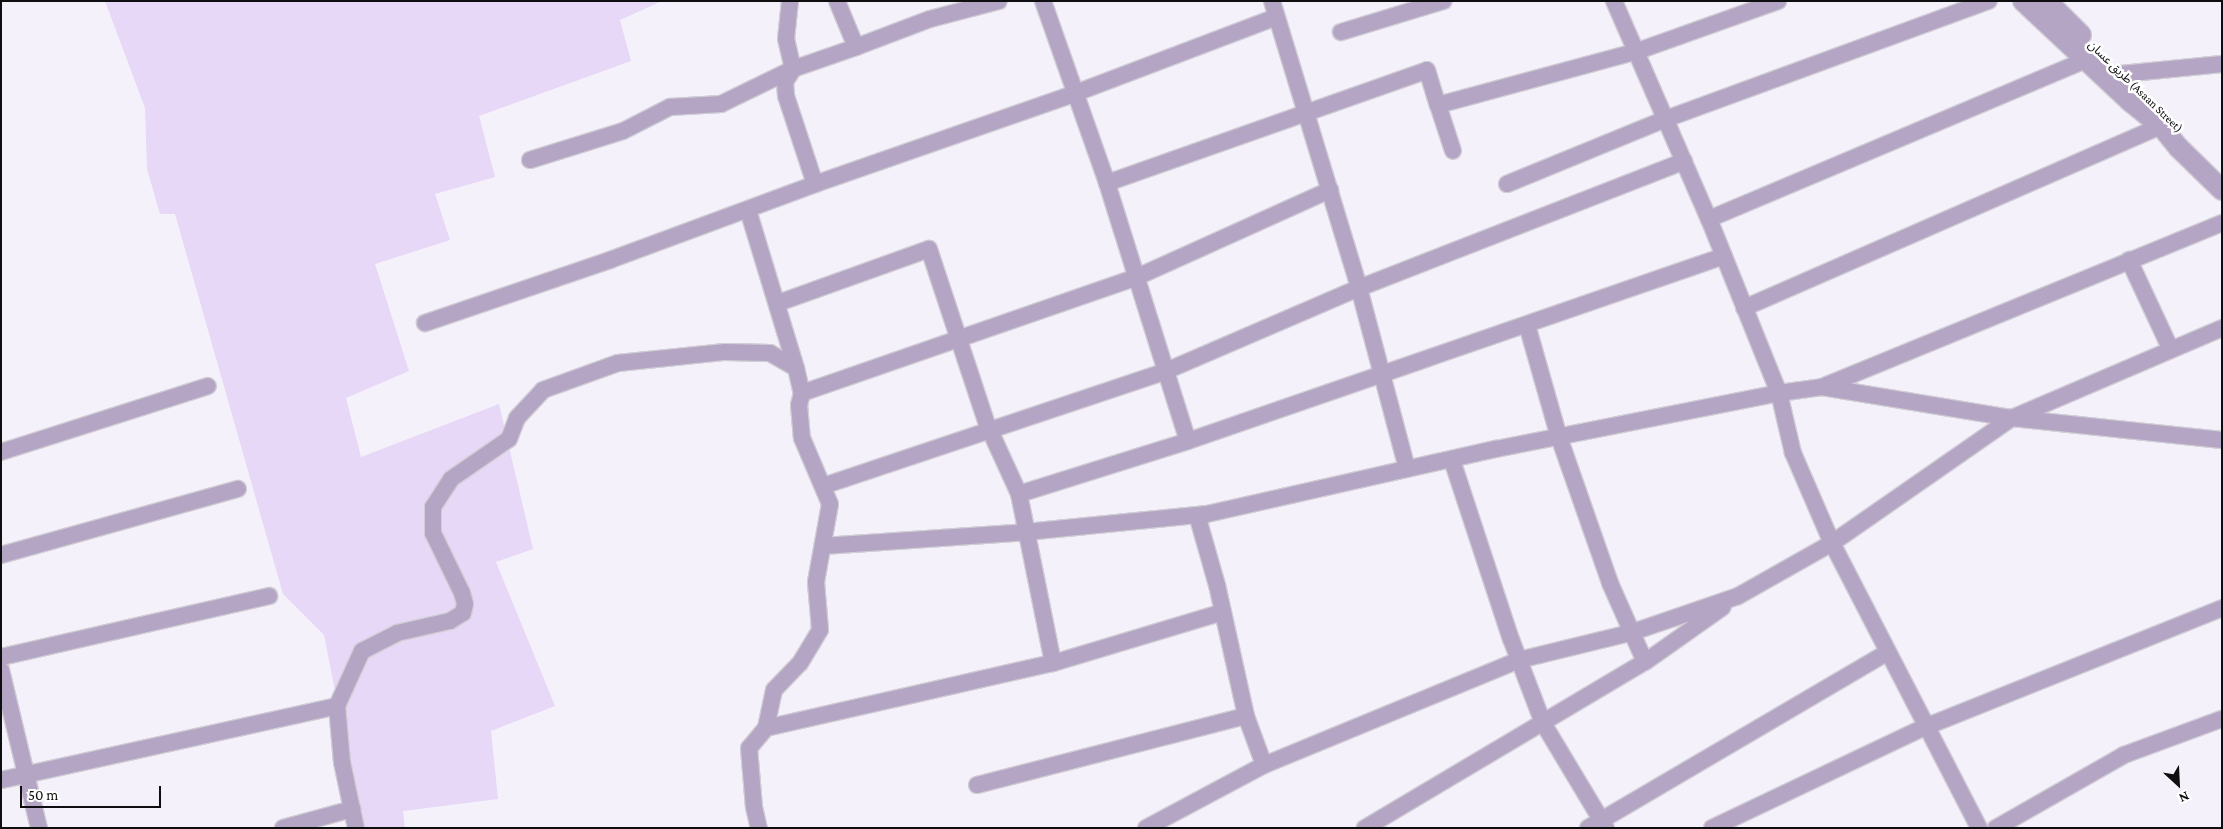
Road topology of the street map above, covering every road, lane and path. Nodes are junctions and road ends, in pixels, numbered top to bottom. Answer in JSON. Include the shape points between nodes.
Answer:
{"nodes":[{"id":1,"x":790,"y":1,"type":"edge"},
{"id":2,"x":837,"y":1,"type":"edge"},
{"id":3,"x":999,"y":1,"type":"edge"},
{"id":4,"x":1043,"y":1,"type":"edge"},
{"id":5,"x":1443,"y":1,"type":"edge"},
{"id":6,"x":1614,"y":1,"type":"edge"},
{"id":7,"x":1778,"y":1,"type":"edge"},
{"id":8,"x":1989,"y":1,"type":"edge"},
{"id":9,"x":2023,"y":1,"type":"edge"},
{"id":10,"x":2047,"y":1,"type":"edge"},
{"id":11,"x":1274,"y":9,"type":"edge"},
{"id":12,"x":1342,"y":32,"type":"dead end"},
{"id":13,"x":856,"y":47,"type":"junction"},
{"id":14,"x":1635,"y":52,"type":"junction"},
{"id":15,"x":2088,"y":59,"type":"junction"},
{"id":16,"x":2222,"y":64,"type":"edge"},
{"id":17,"x":793,"y":69,"type":"junction"},
{"id":18,"x":2121,"y":74,"type":"junction"},
{"id":19,"x":1076,"y":93,"type":"junction"},
{"id":20,"x":1438,"y":105,"type":"junction"},
{"id":21,"x":1306,"y":113,"type":"junction"},
{"id":22,"x":1663,"y":120,"type":"junction"},
{"id":23,"x":2161,"y":126,"type":"junction"},
{"id":24,"x":1453,"y":151,"type":"dead end"},
{"id":25,"x":530,"y":160,"type":"dead end"},
{"id":26,"x":1684,"y":162,"type":"junction"},
{"id":27,"x":2222,"y":173,"type":"edge"},
{"id":28,"x":1107,"y":183,"type":"junction"},
{"id":29,"x":815,"y":184,"type":"junction"},
{"id":30,"x":1507,"y":184,"type":"dead end"},
{"id":31,"x":1330,"y":190,"type":"junction"},
{"id":32,"x":2222,"y":190,"type":"edge"},
{"id":33,"x":748,"y":210,"type":"junction"},
{"id":34,"x":1709,"y":219,"type":"junction"},
{"id":35,"x":2222,"y":223,"type":"edge"},
{"id":36,"x":1724,"y":256,"type":"junction"},
{"id":37,"x":2129,"y":260,"type":"junction"},
{"id":38,"x":1137,"y":277,"type":"junction"},
{"id":39,"x":1359,"y":288,"type":"junction"},
{"id":40,"x":778,"y":303,"type":"junction"},
{"id":41,"x":1744,"y":308,"type":"junction"},
{"id":42,"x":425,"y":323,"type":"dead end"},
{"id":43,"x":1527,"y":325,"type":"junction"},
{"id":44,"x":2222,"y":328,"type":"edge"},
{"id":45,"x":960,"y":338,"type":"junction"},
{"id":46,"x":2170,"y":350,"type":"junction"},
{"id":47,"x":796,"y":368,"type":"junction"},
{"id":48,"x":1166,"y":371,"type":"junction"},
{"id":49,"x":1382,"y":376,"type":"junction"},
{"id":50,"x":208,"y":386,"type":"dead end"},
{"id":51,"x":1822,"y":387,"type":"junction"},
{"id":52,"x":1779,"y":392,"type":"junction"},
{"id":53,"x":802,"y":393,"type":"junction"},
{"id":54,"x":2012,"y":418,"type":"junction"},
{"id":55,"x":989,"y":430,"type":"junction"},
{"id":56,"x":1559,"y":437,"type":"junction"},
{"id":57,"x":2222,"y":440,"type":"edge"},
{"id":58,"x":1188,"y":441,"type":"junction"},
{"id":59,"x":1,"y":452,"type":"edge"},
{"id":60,"x":1452,"y":460,"type":"junction"},
{"id":61,"x":1407,"y":469,"type":"junction"},
{"id":62,"x":824,"y":486,"type":"junction"},
{"id":63,"x":238,"y":490,"type":"dead end"},
{"id":64,"x":1019,"y":494,"type":"junction"},
{"id":65,"x":1198,"y":515,"type":"junction"},
{"id":66,"x":1026,"y":532,"type":"junction"},
{"id":67,"x":1832,"y":543,"type":"junction"},
{"id":68,"x":823,"y":546,"type":"junction"},
{"id":69,"x":1,"y":555,"type":"edge"},
{"id":70,"x":269,"y":596,"type":"dead end"},
{"id":71,"x":1738,"y":596,"type":"junction"},
{"id":72,"x":2222,"y":608,"type":"edge"},
{"id":73,"x":1223,"y":612,"type":"junction"},
{"id":74,"x":1630,"y":633,"type":"junction"},
{"id":75,"x":1886,"y":653,"type":"junction"},
{"id":76,"x":1,"y":658,"type":"edge"},
{"id":77,"x":1519,"y":660,"type":"junction"},
{"id":78,"x":1646,"y":662,"type":"junction"},
{"id":79,"x":1053,"y":663,"type":"junction"},
{"id":80,"x":1,"y":670,"type":"edge"},
{"id":81,"x":338,"y":706,"type":"junction"},
{"id":82,"x":1246,"y":716,"type":"junction"},
{"id":83,"x":2222,"y":719,"type":"edge"},
{"id":84,"x":1543,"y":723,"type":"junction"},
{"id":85,"x":1925,"y":727,"type":"junction"},
{"id":86,"x":766,"y":728,"type":"junction"},
{"id":87,"x":1264,"y":765,"type":"junction"},
{"id":88,"x":27,"y":774,"type":"junction"},
{"id":89,"x":1,"y":780,"type":"edge"},
{"id":90,"x":977,"y":785,"type":"dead end"},
{"id":91,"x":352,"y":809,"type":"junction"},
{"id":92,"x":1598,"y":825,"type":"edge"},
{"id":93,"x":40,"y":828,"type":"edge"},
{"id":94,"x":283,"y":828,"type":"edge"},
{"id":95,"x":356,"y":828,"type":"edge"},
{"id":96,"x":758,"y":828,"type":"edge"},
{"id":97,"x":1146,"y":828,"type":"edge"},
{"id":98,"x":1366,"y":828,"type":"edge"},
{"id":99,"x":1712,"y":828,"type":"edge"},
{"id":100,"x":1979,"y":828,"type":"edge"},
{"id":101,"x":1996,"y":828,"type":"edge"}],
"edges":[{"from":1,"to":17,"type":"street","via":[[786,39]]},
{"from":2,"to":13,"type":"street"},
{"from":3,"to":13,"type":"street","via":[[930,19]]},
{"from":4,"to":19,"type":"street"},
{"from":5,"to":12,"type":"street"},
{"from":6,"to":14,"type":"street"},
{"from":7,"to":14,"type":"street"},
{"from":8,"to":22,"type":"street"},
{"from":9,"to":15,"type":"street"},
{"from":10,"to":18,"type":"street","name":"طريق عسان (Asaan Street)"},
{"from":11,"to":19,"type":"street"},
{"from":11,"to":21,"type":"street"},
{"from":13,"to":17,"type":"street"},
{"from":14,"to":20,"type":"street"},
{"from":14,"to":22,"type":"street"},
{"from":15,"to":23,"type":"street","via":[[2131,102]]},
{"from":15,"to":34,"type":"street"},
{"from":16,"to":18,"type":"street"},
{"from":17,"to":25,"type":"street","via":[[721,104],[670,107],[623,131]]},
{"from":17,"to":29,"type":"street","via":[[785,82],[786,96]]},
{"from":18,"to":27,"type":"street","name":"طريق عسان (Asaan Street)"},
{"from":19,"to":28,"type":"street"},
{"from":19,"to":29,"type":"street"},
{"from":20,"to":21,"type":"street","via":[[1427,70]]},
{"from":20,"to":24,"type":"street"},
{"from":21,"to":28,"type":"street"},
{"from":21,"to":31,"type":"street"},
{"from":22,"to":26,"type":"street"},
{"from":22,"to":30,"type":"street"},
{"from":23,"to":32,"type":"street"},
{"from":23,"to":41,"type":"street"},
{"from":26,"to":34,"type":"street"},
{"from":26,"to":39,"type":"street"},
{"from":28,"to":38,"type":"street"},
{"from":29,"to":33,"type":"street"},
{"from":31,"to":38,"type":"street"},
{"from":31,"to":39,"type":"street"},
{"from":33,"to":40,"type":"street"},
{"from":33,"to":42,"type":"street","via":[[494,302]]},
{"from":34,"to":36,"type":"street"},
{"from":35,"to":37,"type":"street"},
{"from":36,"to":41,"type":"street"},
{"from":36,"to":43,"type":"street"},
{"from":37,"to":46,"type":"street"},
{"from":37,"to":51,"type":"street"},
{"from":38,"to":45,"type":"street"},
{"from":38,"to":48,"type":"street"},
{"from":39,"to":48,"type":"street"},
{"from":39,"to":49,"type":"street"},
{"from":40,"to":45,"type":"street","via":[[928,249]]},
{"from":40,"to":47,"type":"street"},
{"from":41,"to":52,"type":"street"},
{"from":43,"to":49,"type":"street"},
{"from":43,"to":56,"type":"street"},
{"from":44,"to":46,"type":"street"},
{"from":45,"to":53,"type":"street"},
{"from":45,"to":55,"type":"street"},
{"from":46,"to":54,"type":"street"},
{"from":47,"to":53,"type":"street"},
{"from":47,"to":81,"type":"street","via":[[770,353],[725,352],[618,363],[542,390],[517,418],[509,438],[450,479],[434,507],[433,533],[462,593],[466,604],[463,613],[450,621],[397,633],[362,651]]},
{"from":48,"to":55,"type":"street"},
{"from":48,"to":58,"type":"street"},
{"from":49,"to":58,"type":"street"},
{"from":49,"to":61,"type":"street"},
{"from":50,"to":59,"type":"street"},
{"from":51,"to":52,"type":"street"},
{"from":51,"to":54,"type":"street"},
{"from":52,"to":56,"type":"street"},
{"from":52,"to":67,"type":"street","via":[[1793,453]]},
{"from":53,"to":62,"type":"street","via":[[799,405],[802,438]]},
{"from":54,"to":57,"type":"street"},
{"from":54,"to":67,"type":"street"},
{"from":55,"to":62,"type":"street"},
{"from":55,"to":64,"type":"street"},
{"from":56,"to":60,"type":"street"},
{"from":56,"to":74,"type":"street"},
{"from":58,"to":64,"type":"street"},
{"from":60,"to":61,"type":"street"},
{"from":60,"to":77,"type":"street"},
{"from":61,"to":65,"type":"street"},
{"from":62,"to":68,"type":"street","via":[[830,504]]},
{"from":63,"to":69,"type":"street"},
{"from":64,"to":66,"type":"street"},
{"from":65,"to":66,"type":"street"},
{"from":65,"to":73,"type":"street"},
{"from":66,"to":68,"type":"street"},
{"from":66,"to":79,"type":"street"},
{"from":67,"to":71,"type":"street"},
{"from":67,"to":75,"type":"street"},
{"from":68,"to":86,"type":"street","via":[[816,582],[820,630],[800,663],[774,690]]},
{"from":70,"to":76,"type":"street"},
{"from":71,"to":74,"type":"street"},
{"from":71,"to":78,"type":"street"},
{"from":72,"to":85,"type":"street"},
{"from":73,"to":79,"type":"street"},
{"from":73,"to":82,"type":"street"},
{"from":74,"to":77,"type":"street"},
{"from":74,"to":78,"type":"street"},
{"from":75,"to":85,"type":"street"},
{"from":75,"to":92,"type":"street"},
{"from":77,"to":84,"type":"street"},
{"from":77,"to":87,"type":"street"},
{"from":78,"to":84,"type":"street"},
{"from":79,"to":86,"type":"street"},
{"from":80,"to":88,"type":"street"},
{"from":81,"to":88,"type":"street"},
{"from":81,"to":91,"type":"street","via":[[342,762]]},
{"from":82,"to":87,"type":"street"},
{"from":82,"to":90,"type":"street"},
{"from":83,"to":101,"type":"street","via":[[2124,755]]},
{"from":84,"to":92,"type":"street"},
{"from":84,"to":98,"type":"street"},
{"from":85,"to":99,"type":"street"},
{"from":85,"to":100,"type":"street"},
{"from":86,"to":96,"type":"street","via":[[749,748]]},
{"from":87,"to":97,"type":"street"},
{"from":88,"to":89,"type":"street"},
{"from":88,"to":93,"type":"street"},
{"from":91,"to":94,"type":"street"},
{"from":91,"to":95,"type":"street"}]}
